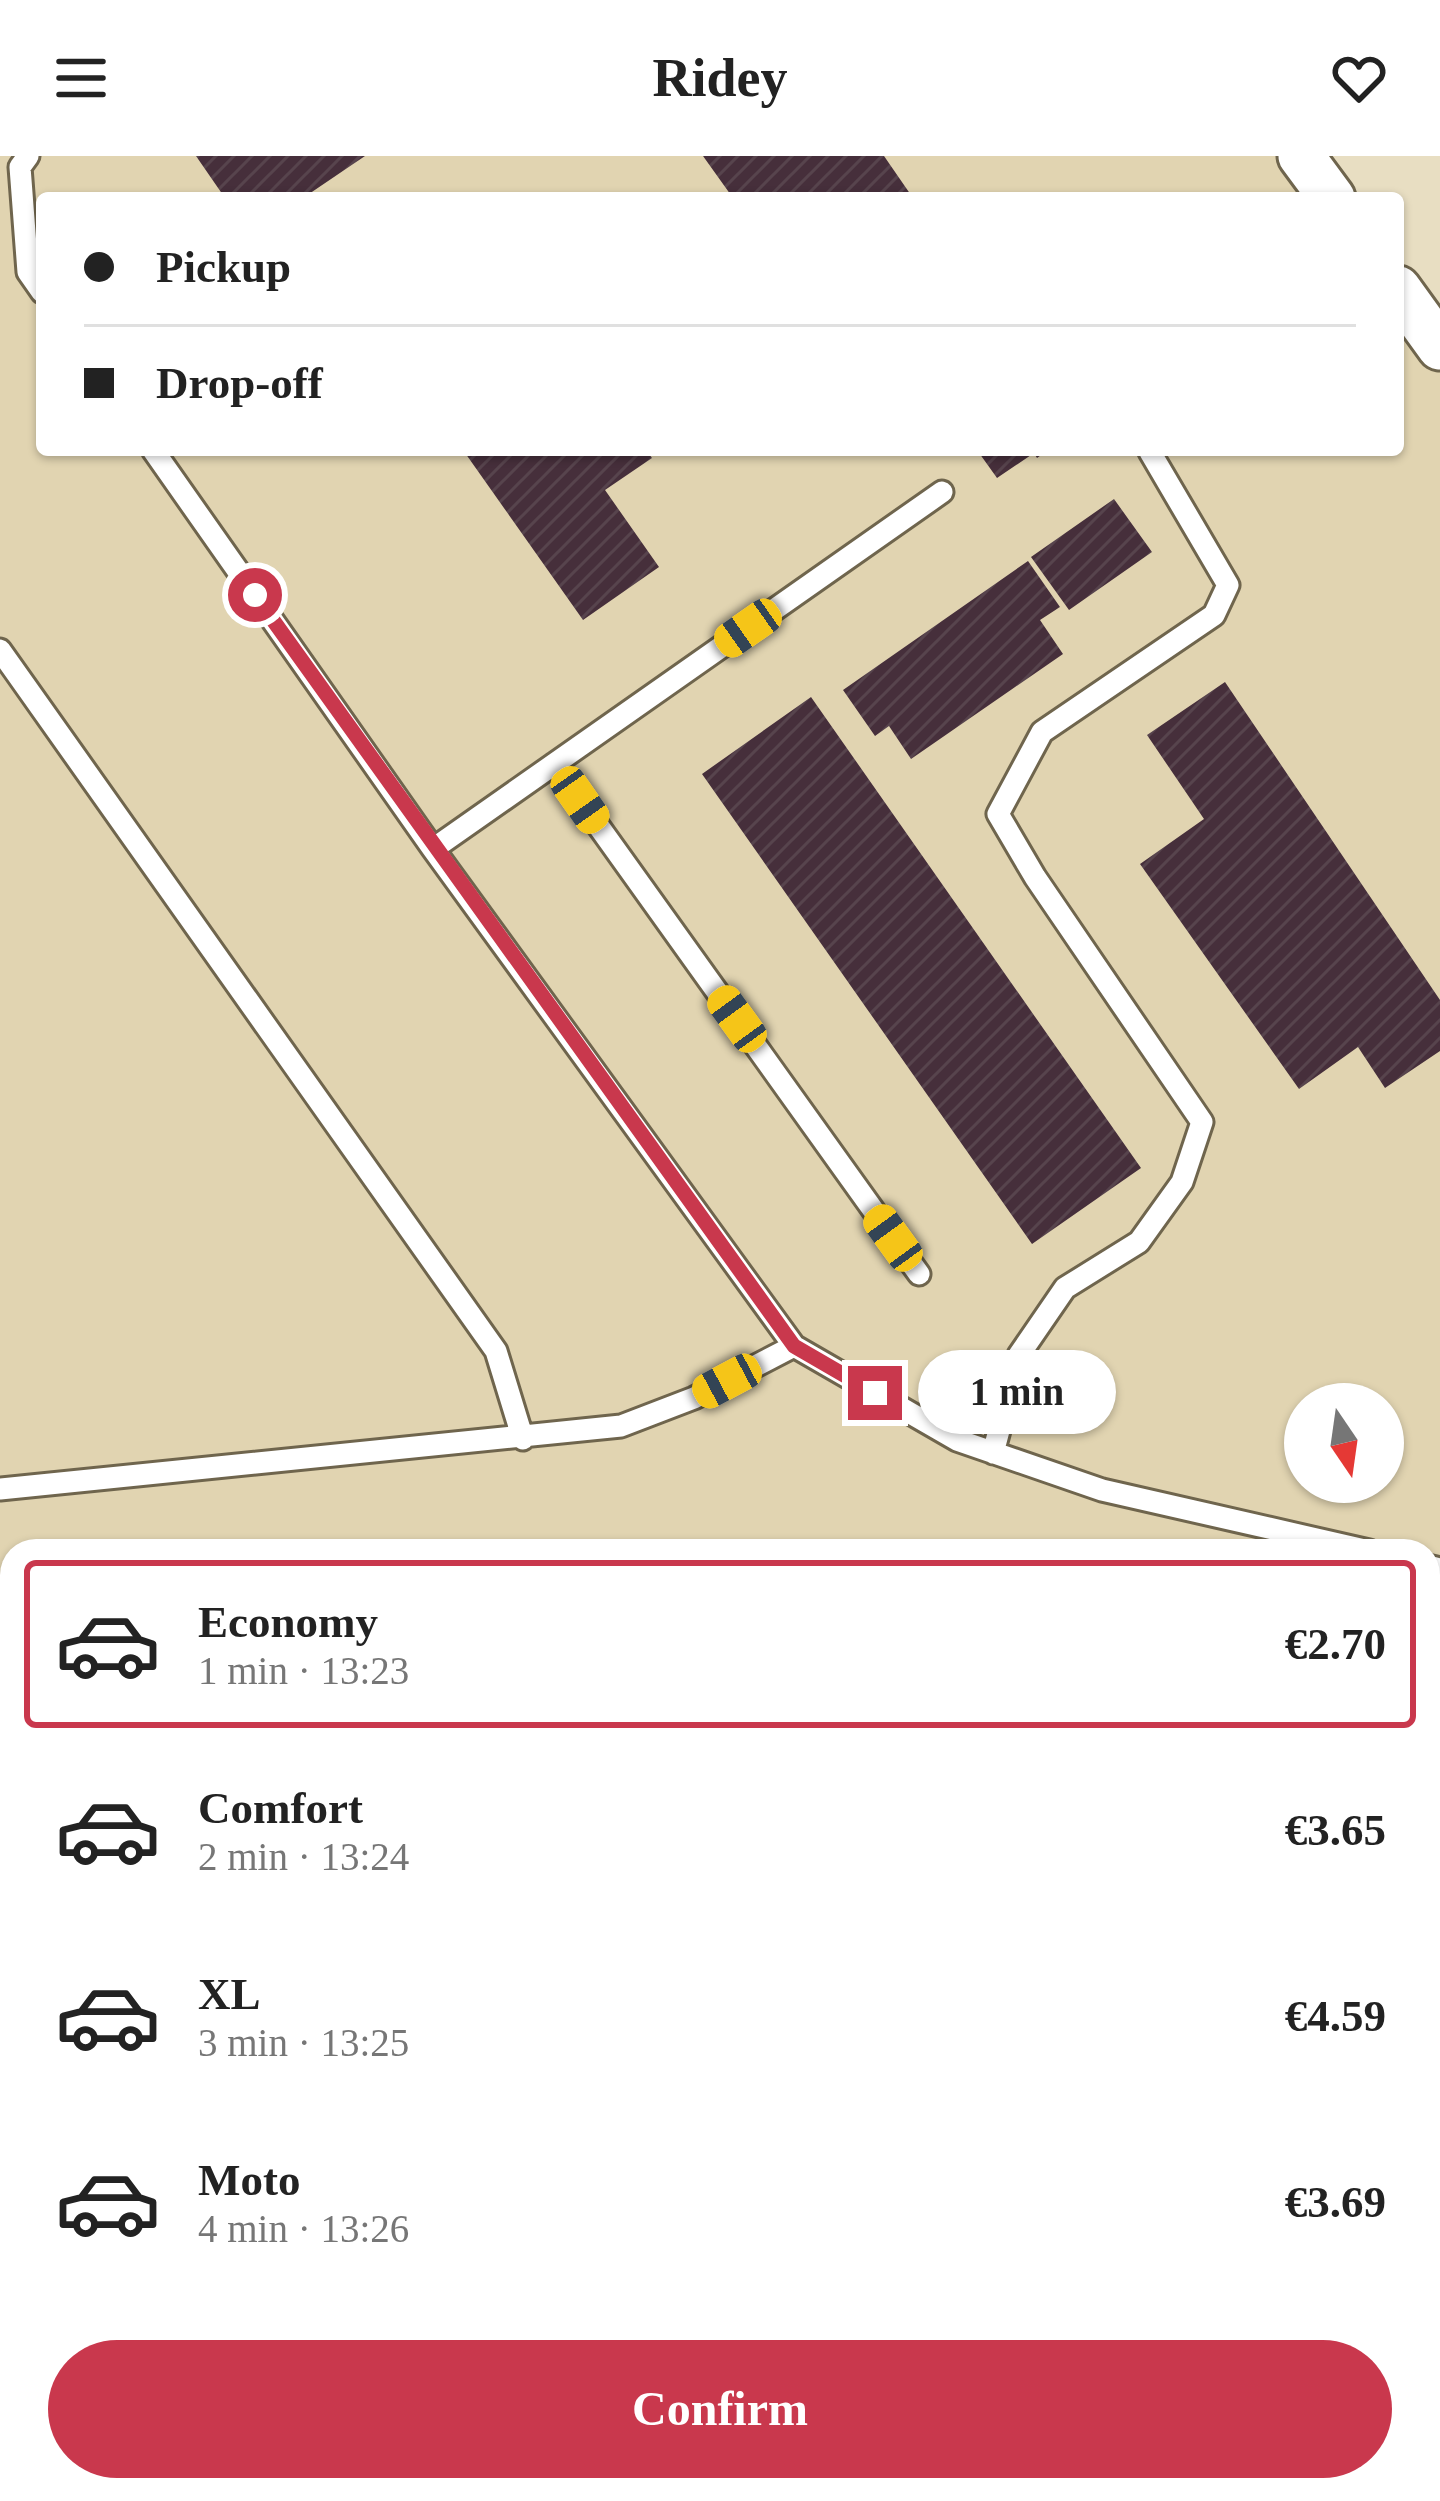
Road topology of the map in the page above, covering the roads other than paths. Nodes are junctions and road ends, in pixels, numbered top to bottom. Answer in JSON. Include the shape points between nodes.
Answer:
{"nodes":[{"id":1,"x":28,"y":156,"type":"edge"},
{"id":2,"x":1301,"y":156,"type":"edge"},
{"id":3,"x":1328,"y":192,"type":"edge"},
{"id":4,"x":36,"y":283,"type":"edge"},
{"id":5,"x":1404,"y":297,"type":"edge"},
{"id":6,"x":1440,"y":347,"type":"edge"},
{"id":7,"x":157,"y":456,"type":"edge"},
{"id":8,"x":1152,"y":456,"type":"edge"},
{"id":9,"x":942,"y":492,"type":"dead end"},
{"id":10,"x":0,"y":650,"type":"edge"},
{"id":11,"x":554,"y":764,"type":"junction"},
{"id":12,"x":433,"y":849,"type":"junction"},
{"id":13,"x":920,"y":1274,"type":"dead end"},
{"id":14,"x":794,"y":1346,"type":"junction"},
{"id":15,"x":524,"y":1439,"type":"junction"},
{"id":16,"x":993,"y":1453,"type":"junction"},
{"id":17,"x":0,"y":1489,"type":"edge"},
{"id":18,"x":1316,"y":1539,"type":"edge"}],
"edges":[{"from":1,"to":4,"type":"lane","via":[[20,166],[28,272]]},
{"from":2,"to":3,"type":"street"},
{"from":5,"to":6,"type":"street"},
{"from":7,"to":12,"type":"lane"},
{"from":8,"to":16,"type":"lane","via":[[1228,585],[1214,615],[1042,732],[998,814],[1202,1122],[1183,1182],[1139,1242],[1065,1288],[1019,1355]]},
{"from":9,"to":11,"type":"lane"},
{"from":10,"to":15,"type":"lane","via":[[496,1351]]},
{"from":11,"to":12,"type":"lane"},
{"from":11,"to":13,"type":"lane"},
{"from":12,"to":14,"type":"lane"},
{"from":14,"to":15,"type":"lane","via":[[621,1426]]},
{"from":14,"to":16,"type":"lane"},
{"from":15,"to":17,"type":"lane"},
{"from":16,"to":18,"type":"lane","via":[[1102,1490]]}]}
